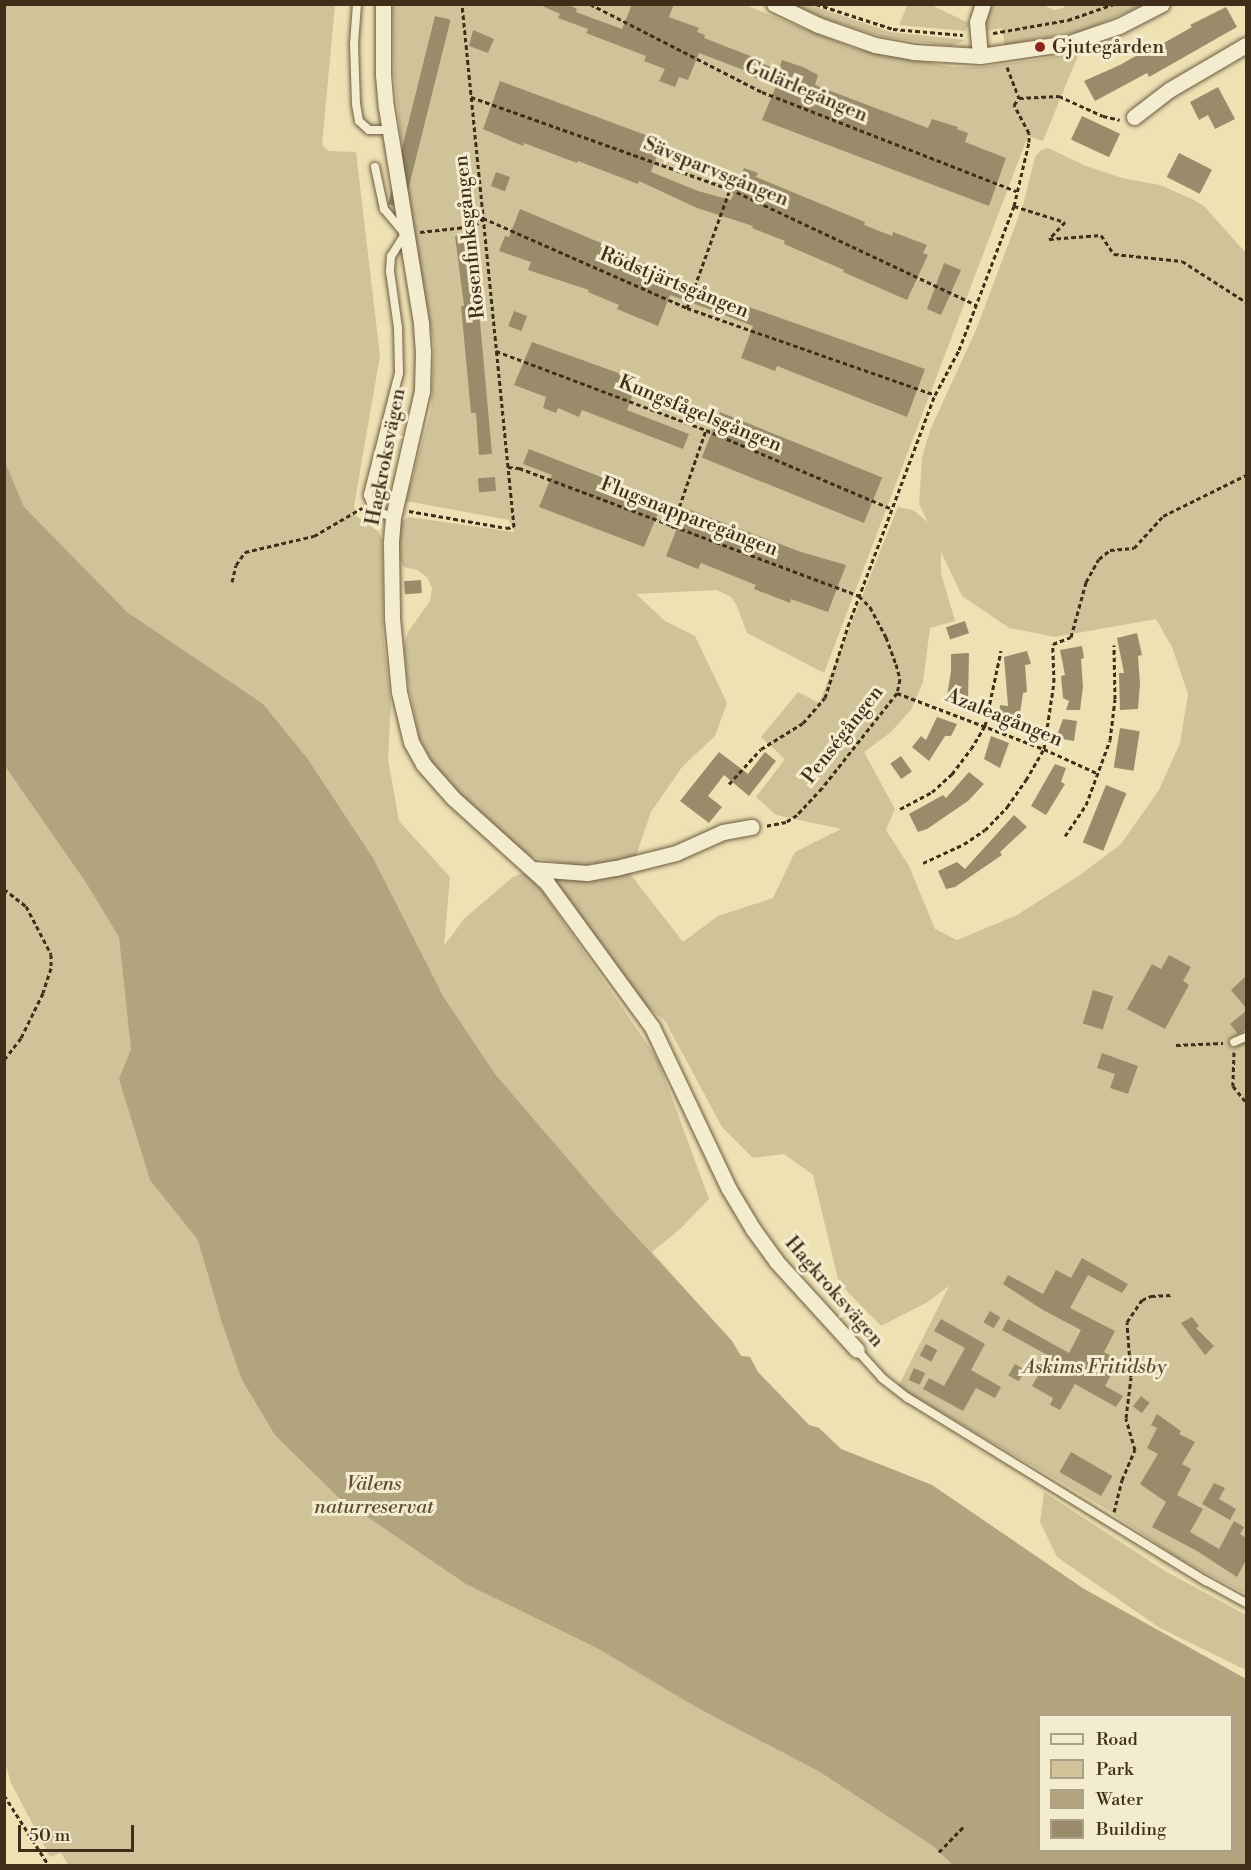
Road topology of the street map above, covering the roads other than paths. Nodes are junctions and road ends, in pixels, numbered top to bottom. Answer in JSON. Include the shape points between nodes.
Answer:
{"nodes":[{"id":1,"x":357,"y":4,"type":"edge"},
{"id":2,"x":383,"y":4,"type":"edge"},
{"id":3,"x":774,"y":4,"type":"edge"},
{"id":4,"x":983,"y":4,"type":"edge"},
{"id":5,"x":1161,"y":4,"type":"edge"},
{"id":6,"x":1246,"y":45,"type":"edge"},
{"id":7,"x":980,"y":56,"type":"junction"},
{"id":8,"x":1134,"y":117,"type":"road end"},
{"id":9,"x":390,"y":130,"type":"junction"},
{"id":10,"x":375,"y":167,"type":"dead end"},
{"id":11,"x":405,"y":234,"type":"junction"},
{"id":12,"x":394,"y":514,"type":"junction"},
{"id":13,"x":752,"y":827,"type":"road end"},
{"id":14,"x":533,"y":869,"type":"junction"},
{"id":15,"x":1246,"y":1037,"type":"edge"},
{"id":16,"x":1234,"y":1042,"type":"road end"},
{"id":17,"x":857,"y":1350,"type":"joint"},
{"id":18,"x":1246,"y":1603,"type":"edge"}],
"edges":[{"from":1,"to":9,"type":"lane","via":[[354,44],[359,121],[369,130]]},
{"from":2,"to":9,"type":"street","name":"Hagkroksvägen","via":[[383,75]]},
{"from":3,"to":7,"type":"street","via":[[875,45]]},
{"from":4,"to":7,"type":"street","via":[[977,22]]},
{"from":5,"to":7,"type":"street","via":[[1119,26],[1069,43]]},
{"from":6,"to":8,"type":"street","via":[[1169,90]]},
{"from":9,"to":11,"type":"street","name":"Hagkroksvägen"},
{"from":10,"to":11,"type":"lane","via":[[384,208]]},
{"from":11,"to":12,"type":"street","name":"Hagkroksvägen","via":[[421,324],[423,372]]},
{"from":11,"to":12,"type":"lane","via":[[390,255],[399,373],[368,495],[373,509]]},
{"from":12,"to":14,"type":"street","name":"Hagkroksvägen","via":[[392,618],[399,692],[411,742],[423,764],[453,798]]},
{"from":13,"to":14,"type":"street","via":[[723,831],[676,853],[616,868],[570,873]]},
{"from":14,"to":17,"type":"street","name":"Hagkroksvägen","via":[[652,1027],[729,1189],[753,1229],[776,1261]]},
{"from":15,"to":16,"type":"lane"},
{"from":17,"to":18,"type":"lane","name":"Hagkroksvägen","via":[[908,1398]]}]}
